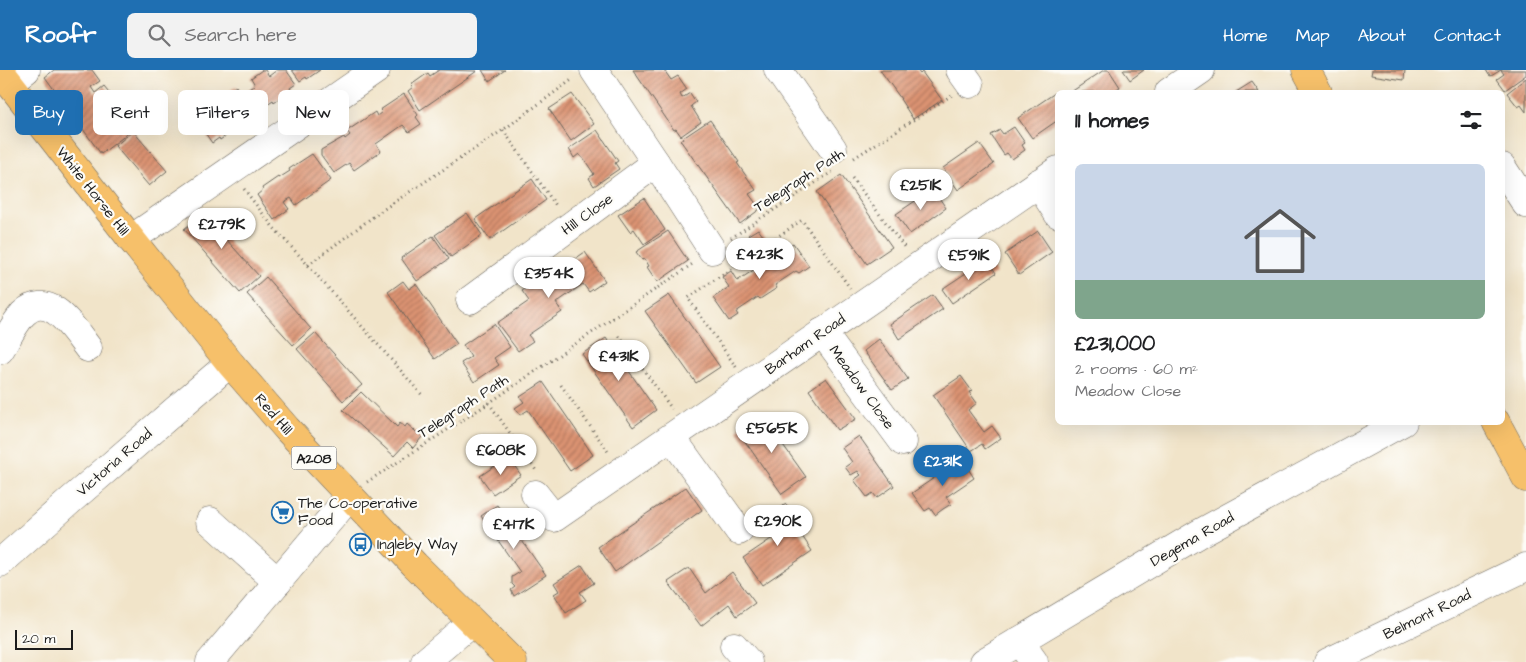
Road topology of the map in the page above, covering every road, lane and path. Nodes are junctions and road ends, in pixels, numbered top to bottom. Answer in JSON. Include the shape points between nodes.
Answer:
{"nodes":[{"id":1,"x":376,"y":70,"type":"edge"},
{"id":2,"x":778,"y":70,"type":"edge"},
{"id":3,"x":1201,"y":70,"type":"edge"},
{"id":4,"x":1306,"y":70,"type":"edge"},
{"id":5,"x":586,"y":73,"type":"edge"},
{"id":6,"x":12,"y":75,"type":"edge"},
{"id":7,"x":965,"y":77,"type":"edge"},
{"id":8,"x":1172,"y":90,"type":"edge"},
{"id":9,"x":1317,"y":90,"type":"edge"},
{"id":10,"x":503,"y":130,"type":"junction"},
{"id":11,"x":839,"y":160,"type":"junction"},
{"id":12,"x":656,"y":163,"type":"junction"},
{"id":13,"x":230,"y":171,"type":"junction"},
{"id":14,"x":1505,"y":172,"type":"edge"},
{"id":15,"x":1048,"y":176,"type":"edge"},
{"id":16,"x":852,"y":178,"type":"dead end"},
{"id":17,"x":1055,"y":203,"type":"edge"},
{"id":18,"x":1526,"y":204,"type":"edge"},
{"id":19,"x":570,"y":226,"type":"junction"},
{"id":20,"x":131,"y":239,"type":"junction"},
{"id":21,"x":712,"y":250,"type":"junction"},
{"id":22,"x":308,"y":265,"type":"junction"},
{"id":23,"x":919,"y":266,"type":"junction"},
{"id":24,"x":470,"y":300,"type":"dead end"},
{"id":25,"x":861,"y":305,"type":"junction"},
{"id":26,"x":822,"y":332,"type":"junction"},
{"id":27,"x":619,"y":336,"type":"dead end"},
{"id":28,"x":88,"y":348,"type":"dead end"},
{"id":29,"x":0,"y":350,"type":"edge"},
{"id":30,"x":230,"y":363,"type":"junction"},
{"id":31,"x":748,"y":384,"type":"junction"},
{"id":32,"x":561,"y":385,"type":"dead end"},
{"id":33,"x":423,"y":396,"type":"dead end"},
{"id":34,"x":489,"y":403,"type":"junction"},
{"id":35,"x":1398,"y":425,"type":"edge"},
{"id":36,"x":1498,"y":425,"type":"edge"},
{"id":37,"x":679,"y":433,"type":"junction"},
{"id":38,"x":903,"y":442,"type":"dead end"},
{"id":39,"x":622,"y":472,"type":"junction"},
{"id":40,"x":1526,"y":478,"type":"edge"},
{"id":41,"x":539,"y":487,"type":"joint"},
{"id":42,"x":349,"y":495,"type":"junction"},
{"id":43,"x":210,"y":521,"type":"dead end"},
{"id":44,"x":739,"y":531,"type":"dead end"},
{"id":45,"x":0,"y":563,"type":"edge"},
{"id":46,"x":1526,"y":567,"type":"edge"},
{"id":47,"x":278,"y":582,"type":"junction"},
{"id":48,"x":472,"y":622,"type":"junction"},
{"id":49,"x":1026,"y":652,"type":"edge"},
{"id":50,"x":431,"y":656,"type":"edge"},
{"id":51,"x":210,"y":662,"type":"edge"},
{"id":52,"x":514,"y":662,"type":"edge"},
{"id":53,"x":984,"y":662,"type":"edge"},
{"id":54,"x":1328,"y":662,"type":"edge"}],
"edges":[{"from":1,"to":13,"type":"street"},
{"from":2,"to":11,"type":"street"},
{"from":3,"to":8,"type":"street"},
{"from":4,"to":9,"type":"main road"},
{"from":5,"to":10,"type":"path"},
{"from":5,"to":12,"type":"street"},
{"from":6,"to":20,"type":"main road","name":"White Horse Hill","number":"A208"},
{"from":7,"to":11,"type":"path","name":"Telegraph Path"},
{"from":10,"to":19,"type":"path"},
{"from":10,"to":22,"type":"path","via":[[381,211]]},
{"from":11,"to":21,"type":"path","name":"Telegraph Path"},
{"from":12,"to":19,"type":"street","name":"Hill Close"},
{"from":12,"to":21,"type":"street"},
{"from":13,"to":20,"type":"street"},
{"from":13,"to":22,"type":"path","via":[[272,227]]},
{"from":14,"to":18,"type":"street"},
{"from":15,"to":17,"type":"street"},
{"from":15,"to":23,"type":"street","name":"Barham Road"},
{"from":16,"to":23,"type":"path"},
{"from":19,"to":24,"type":"street","name":"Hill Close"},
{"from":20,"to":30,"type":"main road","name":"Red Hill","number":"A208"},
{"from":21,"to":34,"type":"path","name":"Telegraph Path"},
{"from":22,"to":33,"type":"path"},
{"from":23,"to":25,"type":"street","name":"Barham Road"},
{"from":25,"to":26,"type":"street","name":"Barham Road"},
{"from":25,"to":31,"type":"path","name":"Barham Road","via":[[802,220],[688,298]]},
{"from":26,"to":31,"type":"street","name":"Barham Road"},
{"from":26,"to":38,"type":"street","name":"Meadow Close"},
{"from":27,"to":37,"type":"path"},
{"from":28,"to":29,"type":"street","via":[[61,314],[44,307],[28,310],[21,316]]},
{"from":30,"to":42,"type":"main road","name":"Red Hill","number":"A208"},
{"from":30,"to":45,"type":"street","name":"Victoria Road"},
{"from":31,"to":37,"type":"street","name":"Barham Road"},
{"from":32,"to":39,"type":"path"},
{"from":34,"to":41,"type":"path"},
{"from":34,"to":42,"type":"path","name":"Telegraph Path"},
{"from":35,"to":49,"type":"street","name":"Degema Road","via":[[1200,533]]},
{"from":36,"to":40,"type":"main road"},
{"from":37,"to":39,"type":"street","name":"Barham Road"},
{"from":37,"to":44,"type":"street"},
{"from":39,"to":41,"type":"street","name":"Barham Road","via":[[554,518]]},
{"from":42,"to":47,"type":"street"},
{"from":42,"to":48,"type":"main road","name":"Red Hill","number":"A208"},
{"from":43,"to":47,"type":"street"},
{"from":46,"to":54,"type":"street","name":"Belmont Road"},
{"from":47,"to":51,"type":"street"},
{"from":48,"to":50,"type":"street"},
{"from":48,"to":52,"type":"main road","name":"Red Hill","number":"A208"},
{"from":49,"to":53,"type":"street","name":"Degema Road"}]}
